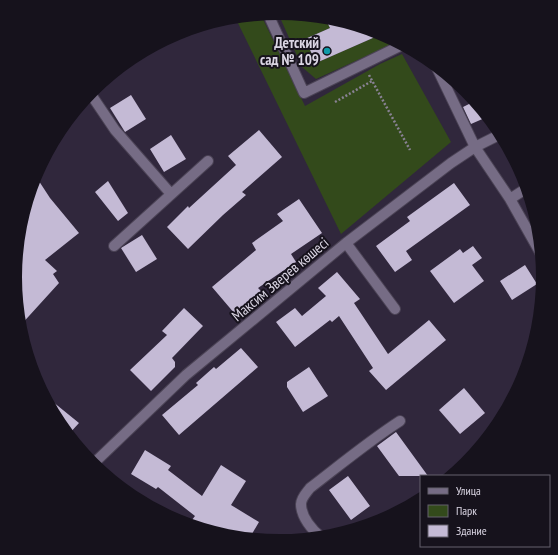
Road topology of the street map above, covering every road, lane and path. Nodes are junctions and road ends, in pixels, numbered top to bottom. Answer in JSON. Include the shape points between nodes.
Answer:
{"nodes":[{"id":1,"x":271,"y":20,"type":"edge"},
{"id":2,"x":396,"y":48,"type":"edge"},
{"id":3,"x":363,"y":64,"type":"junction"},
{"id":4,"x":442,"y":78,"type":"edge"},
{"id":5,"x":372,"y":81,"type":"junction"},
{"id":6,"x":94,"y":99,"type":"edge"},
{"id":7,"x":335,"y":102,"type":"dead end"},
{"id":8,"x":495,"y":137,"type":"edge"},
{"id":9,"x":475,"y":148,"type":"junction"},
{"id":10,"x":410,"y":150,"type":"dead end"},
{"id":11,"x":208,"y":161,"type":"dead end"},
{"id":12,"x":522,"y":191,"type":"edge"},
{"id":13,"x":171,"y":194,"type":"junction"},
{"id":14,"x":510,"y":199,"type":"junction"},
{"id":15,"x":534,"y":241,"type":"edge"},
{"id":16,"x":346,"y":243,"type":"junction"},
{"id":17,"x":114,"y":246,"type":"dead end"},
{"id":18,"x":396,"y":309,"type":"dead end"},
{"id":19,"x":400,"y":421,"type":"dead end"},
{"id":20,"x":97,"y":460,"type":"edge"},
{"id":21,"x":316,"y":532,"type":"edge"}],
"edges":[{"from":1,"to":3,"type":"street","via":[[304,93]]},
{"from":2,"to":3,"type":"street"},
{"from":3,"to":5,"type":"path"},
{"from":4,"to":9,"type":"street"},
{"from":5,"to":7,"type":"path"},
{"from":5,"to":10,"type":"path"},
{"from":6,"to":13,"type":"street","via":[[115,130]]},
{"from":8,"to":9,"type":"street","name":"Максим Зверев көшесі"},
{"from":9,"to":14,"type":"street"},
{"from":9,"to":16,"type":"street","name":"Максим Зверев көшесі","via":[[451,163]]},
{"from":11,"to":13,"type":"street"},
{"from":12,"to":14,"type":"street"},
{"from":13,"to":17,"type":"street"},
{"from":14,"to":15,"type":"street"},
{"from":16,"to":18,"type":"street"},
{"from":16,"to":20,"type":"street","name":"Максим Зверев көшесі","via":[[186,375]]},
{"from":19,"to":21,"type":"street","via":[[305,494],[301,503],[303,514]]}]}
